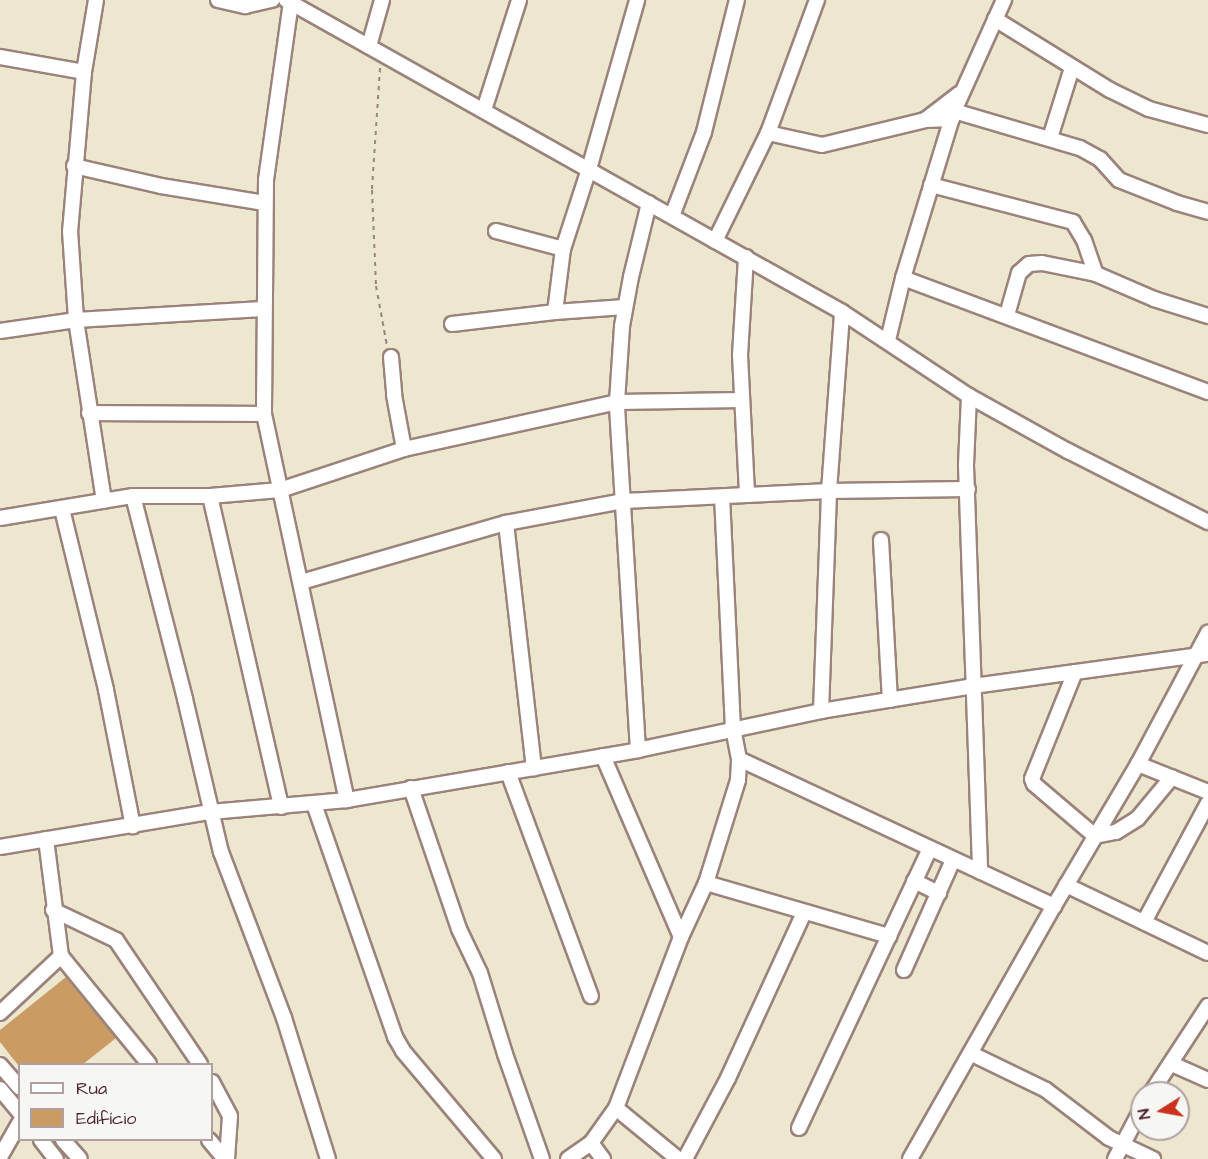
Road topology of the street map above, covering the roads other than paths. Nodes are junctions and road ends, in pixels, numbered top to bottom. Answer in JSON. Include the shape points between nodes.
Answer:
{"nodes":[{"id":1,"x":96,"y":0,"type":"edge"},
{"id":2,"x":218,"y":0,"type":"edge"},
{"id":3,"x":272,"y":0,"type":"edge"},
{"id":4,"x":382,"y":0,"type":"edge"},
{"id":5,"x":519,"y":0,"type":"edge"},
{"id":6,"x":637,"y":0,"type":"edge"},
{"id":7,"x":737,"y":0,"type":"edge"},
{"id":8,"x":817,"y":0,"type":"edge"},
{"id":9,"x":1004,"y":0,"type":"edge"},
{"id":10,"x":289,"y":1,"type":"edge"},
{"id":11,"x":995,"y":20,"type":"junction"},
{"id":12,"x":369,"y":46,"type":"junction"},
{"id":13,"x":0,"y":57,"type":"edge"},
{"id":14,"x":1072,"y":68,"type":"junction"},
{"id":15,"x":84,"y":72,"type":"junction"},
{"id":16,"x":961,"y":93,"type":"junction"},
{"id":17,"x":484,"y":110,"type":"junction"},
{"id":18,"x":953,"y":115,"type":"junction"},
{"id":19,"x":925,"y":120,"type":"junction"},
{"id":20,"x":1208,"y":125,"type":"edge"},
{"id":21,"x":768,"y":133,"type":"junction"},
{"id":22,"x":1050,"y":138,"type":"junction"},
{"id":23,"x":74,"y":166,"type":"junction"},
{"id":24,"x":589,"y":169,"type":"junction"},
{"id":25,"x":931,"y":185,"type":"junction"},
{"id":26,"x":649,"y":202,"type":"junction"},
{"id":27,"x":265,"y":203,"type":"junction"},
{"id":28,"x":1208,"y":212,"type":"edge"},
{"id":29,"x":672,"y":216,"type":"junction"},
{"id":30,"x":496,"y":231,"type":"dead end"},
{"id":31,"x":715,"y":241,"type":"junction"},
{"id":32,"x":563,"y":249,"type":"junction"},
{"id":33,"x":746,"y":257,"type":"junction"},
{"id":34,"x":1096,"y":274,"type":"junction"},
{"id":35,"x":903,"y":278,"type":"junction"},
{"id":36,"x":626,"y":307,"type":"junction"},
{"id":37,"x":263,"y":309,"type":"junction"},
{"id":38,"x":555,"y":312,"type":"junction"},
{"id":39,"x":842,"y":312,"type":"junction"},
{"id":40,"x":1007,"y":315,"type":"junction"},
{"id":41,"x":1208,"y":316,"type":"edge"},
{"id":42,"x":76,"y":320,"type":"junction"},
{"id":43,"x":452,"y":324,"type":"dead end"},
{"id":44,"x":0,"y":331,"type":"edge"},
{"id":45,"x":888,"y":340,"type":"junction"},
{"id":46,"x":391,"y":357,"type":"road end"},
{"id":47,"x":1208,"y":392,"type":"edge"},
{"id":48,"x":969,"y":396,"type":"junction"},
{"id":49,"x":742,"y":399,"type":"junction"},
{"id":50,"x":617,"y":402,"type":"junction"},
{"id":51,"x":89,"y":413,"type":"junction"},
{"id":52,"x":264,"y":414,"type":"junction"},
{"id":53,"x":404,"y":449,"type":"junction"},
{"id":54,"x":968,"y":489,"type":"junction"},
{"id":55,"x":280,"y":490,"type":"junction"},
{"id":56,"x":830,"y":491,"type":"junction"},
{"id":57,"x":747,"y":494,"type":"junction"},
{"id":58,"x":133,"y":496,"type":"junction"},
{"id":59,"x":210,"y":496,"type":"junction"},
{"id":60,"x":722,"y":497,"type":"junction"},
{"id":61,"x":104,"y":501,"type":"junction"},
{"id":62,"x":624,"y":501,"type":"junction"},
{"id":63,"x":62,"y":509,"type":"junction"},
{"id":64,"x":0,"y":518,"type":"edge"},
{"id":65,"x":1208,"y":522,"type":"edge"},
{"id":66,"x":506,"y":524,"type":"junction"},
{"id":67,"x":881,"y":540,"type":"dead end"},
{"id":68,"x":301,"y":582,"type":"junction"},
{"id":69,"x":1208,"y":633,"type":"edge"},
{"id":70,"x":1202,"y":655,"type":"edge"},
{"id":71,"x":1075,"y":672,"type":"junction"},
{"id":72,"x":973,"y":686,"type":"junction"},
{"id":73,"x":890,"y":700,"type":"junction"},
{"id":74,"x":821,"y":711,"type":"junction"},
{"id":75,"x":733,"y":729,"type":"junction"},
{"id":76,"x":638,"y":750,"type":"junction"},
{"id":77,"x":603,"y":756,"type":"junction"},
{"id":78,"x":740,"y":759,"type":"junction"},
{"id":79,"x":1138,"y":764,"type":"junction"},
{"id":80,"x":534,"y":768,"type":"junction"},
{"id":81,"x":508,"y":772,"type":"junction"},
{"id":82,"x":1172,"y":777,"type":"junction"},
{"id":83,"x":411,"y":788,"type":"junction"},
{"id":84,"x":1208,"y":792,"type":"edge"},
{"id":85,"x":347,"y":800,"type":"junction"},
{"id":86,"x":1208,"y":803,"type":"edge"},
{"id":87,"x":314,"y":804,"type":"junction"},
{"id":88,"x":280,"y":807,"type":"junction"},
{"id":89,"x":210,"y":812,"type":"junction"},
{"id":90,"x":133,"y":826,"type":"junction"},
{"id":91,"x":1095,"y":836,"type":"junction"},
{"id":92,"x":46,"y":839,"type":"junction"},
{"id":93,"x":0,"y":847,"type":"edge"},
{"id":94,"x":929,"y":850,"type":"junction"},
{"id":95,"x":954,"y":860,"type":"junction"},
{"id":96,"x":980,"y":872,"type":"junction"},
{"id":97,"x":914,"y":881,"type":"junction"},
{"id":98,"x":706,"y":883,"type":"junction"},
{"id":99,"x":1066,"y":885,"type":"junction"},
{"id":100,"x":939,"y":893,"type":"junction"},
{"id":101,"x":1054,"y":906,"type":"junction"},
{"id":102,"x":53,"y":910,"type":"junction"},
{"id":103,"x":804,"y":913,"type":"junction"},
{"id":104,"x":1144,"y":922,"type":"junction"},
{"id":105,"x":889,"y":936,"type":"junction"},
{"id":106,"x":681,"y":937,"type":"junction"},
{"id":107,"x":1208,"y":953,"type":"edge"},
{"id":108,"x":61,"y":956,"type":"junction"},
{"id":109,"x":904,"y":970,"type":"dead end"},
{"id":110,"x":591,"y":996,"type":"dead end"},
{"id":111,"x":1208,"y":1006,"type":"edge"},
{"id":112,"x":0,"y":1013,"type":"edge"},
{"id":113,"x":972,"y":1054,"type":"junction"},
{"id":114,"x":146,"y":1063,"type":"edge"},
{"id":115,"x":199,"y":1063,"type":"edge"},
{"id":116,"x":1172,"y":1064,"type":"junction"},
{"id":117,"x":0,"y":1065,"type":"edge"},
{"id":118,"x":1208,"y":1080,"type":"edge"},
{"id":119,"x":1160,"y":1081,"type":"edge"},
{"id":120,"x":213,"y":1084,"type":"edge"},
{"id":121,"x":18,"y":1086,"type":"edge"},
{"id":122,"x":0,"y":1089,"type":"edge"},
{"id":123,"x":616,"y":1108,"type":"junction"},
{"id":124,"x":18,"y":1111,"type":"edge"},
{"id":125,"x":18,"y":1126,"type":"edge"},
{"id":126,"x":799,"y":1128,"type":"dead end"},
{"id":127,"x":1130,"y":1129,"type":"edge"},
{"id":128,"x":42,"y":1141,"type":"edge"},
{"id":129,"x":64,"y":1141,"type":"edge"},
{"id":130,"x":210,"y":1141,"type":"edge"},
{"id":131,"x":591,"y":1143,"type":"junction"},
{"id":132,"x":1121,"y":1145,"type":"junction"},
{"id":133,"x":0,"y":1157,"type":"edge"},
{"id":134,"x":56,"y":1159,"type":"edge"},
{"id":135,"x":80,"y":1159,"type":"edge"},
{"id":136,"x":226,"y":1159,"type":"edge"},
{"id":137,"x":328,"y":1159,"type":"edge"},
{"id":138,"x":494,"y":1159,"type":"edge"},
{"id":139,"x":542,"y":1159,"type":"edge"},
{"id":140,"x":568,"y":1159,"type":"edge"},
{"id":141,"x":603,"y":1159,"type":"edge"},
{"id":142,"x":678,"y":1159,"type":"edge"},
{"id":143,"x":685,"y":1159,"type":"edge"},
{"id":144,"x":910,"y":1159,"type":"edge"},
{"id":145,"x":1115,"y":1159,"type":"edge"},
{"id":146,"x":1153,"y":1159,"type":"edge"}],
"edges":[{"from":1,"to":15,"type":"street"},
{"from":2,"to":3,"type":"street","via":[[245,6]]},
{"from":4,"to":12,"type":"street"},
{"from":5,"to":17,"type":"street"},
{"from":6,"to":24,"type":"street"},
{"from":7,"to":29,"type":"street","via":[[704,132]]},
{"from":8,"to":21,"type":"street"},
{"from":9,"to":11,"type":"street"},
{"from":10,"to":12,"type":"street"},
{"from":10,"to":27,"type":"street"},
{"from":11,"to":14,"type":"street"},
{"from":11,"to":16,"type":"street"},
{"from":12,"to":17,"type":"street"},
{"from":13,"to":15,"type":"street"},
{"from":14,"to":20,"type":"street","via":[[1149,109]]},
{"from":14,"to":22,"type":"street"},
{"from":15,"to":23,"type":"street"},
{"from":16,"to":18,"type":"street"},
{"from":16,"to":19,"type":"street"},
{"from":17,"to":24,"type":"street"},
{"from":18,"to":19,"type":"street"},
{"from":18,"to":22,"type":"street"},
{"from":18,"to":25,"type":"street"},
{"from":19,"to":21,"type":"street","via":[[822,145]]},
{"from":21,"to":31,"type":"street"},
{"from":22,"to":28,"type":"street","via":[[1088,151],[1119,180]]},
{"from":23,"to":27,"type":"street","via":[[161,186]]},
{"from":23,"to":42,"type":"street","via":[[70,231]]},
{"from":24,"to":26,"type":"street"},
{"from":24,"to":32,"type":"street"},
{"from":25,"to":34,"type":"street","via":[[1073,222]]},
{"from":25,"to":35,"type":"street"},
{"from":26,"to":29,"type":"street"},
{"from":26,"to":36,"type":"street"},
{"from":27,"to":37,"type":"street"},
{"from":29,"to":31,"type":"street"},
{"from":30,"to":32,"type":"street"},
{"from":31,"to":33,"type":"street"},
{"from":32,"to":38,"type":"street"},
{"from":33,"to":39,"type":"street"},
{"from":33,"to":49,"type":"street","via":[[740,335]]},
{"from":34,"to":40,"type":"street","via":[[1029,264],[1019,273]]},
{"from":34,"to":41,"type":"street","via":[[1154,299]]},
{"from":35,"to":40,"type":"street"},
{"from":35,"to":45,"type":"street"},
{"from":36,"to":38,"type":"street"},
{"from":36,"to":50,"type":"street"},
{"from":37,"to":42,"type":"street"},
{"from":37,"to":52,"type":"street"},
{"from":38,"to":43,"type":"street"},
{"from":39,"to":45,"type":"street"},
{"from":39,"to":56,"type":"street"},
{"from":40,"to":47,"type":"street"},
{"from":42,"to":44,"type":"street"},
{"from":42,"to":51,"type":"street"},
{"from":45,"to":48,"type":"street"},
{"from":46,"to":53,"type":"street"},
{"from":48,"to":54,"type":"street"},
{"from":48,"to":65,"type":"street"},
{"from":49,"to":50,"type":"street"},
{"from":49,"to":57,"type":"street"},
{"from":50,"to":53,"type":"street"},
{"from":50,"to":62,"type":"street"},
{"from":51,"to":52,"type":"street"},
{"from":51,"to":61,"type":"street"},
{"from":52,"to":55,"type":"street"},
{"from":53,"to":55,"type":"street"},
{"from":54,"to":56,"type":"street"},
{"from":54,"to":72,"type":"street"},
{"from":55,"to":59,"type":"street"},
{"from":55,"to":68,"type":"street"},
{"from":56,"to":57,"type":"street"},
{"from":56,"to":74,"type":"street"},
{"from":57,"to":60,"type":"street"},
{"from":58,"to":59,"type":"street"},
{"from":58,"to":61,"type":"street"},
{"from":58,"to":89,"type":"street"},
{"from":59,"to":88,"type":"street"},
{"from":60,"to":62,"type":"street"},
{"from":60,"to":75,"type":"street"},
{"from":61,"to":63,"type":"street"},
{"from":62,"to":66,"type":"street"},
{"from":62,"to":76,"type":"street"},
{"from":63,"to":64,"type":"street"},
{"from":63,"to":90,"type":"street","via":[[106,690]]},
{"from":66,"to":68,"type":"street"},
{"from":66,"to":80,"type":"street"},
{"from":67,"to":73,"type":"street"},
{"from":68,"to":85,"type":"street"},
{"from":69,"to":70,"type":"street"},
{"from":70,"to":71,"type":"street"},
{"from":70,"to":79,"type":"street"},
{"from":71,"to":72,"type":"street"},
{"from":71,"to":91,"type":"street","via":[[1032,778],[1034,784]]},
{"from":72,"to":73,"type":"street"},
{"from":72,"to":96,"type":"street"},
{"from":73,"to":74,"type":"street"},
{"from":74,"to":75,"type":"street"},
{"from":75,"to":76,"type":"street"},
{"from":75,"to":78,"type":"street"},
{"from":76,"to":77,"type":"street"},
{"from":77,"to":80,"type":"street"},
{"from":77,"to":106,"type":"street"},
{"from":78,"to":94,"type":"street"},
{"from":78,"to":98,"type":"street","via":[[735,795]]},
{"from":79,"to":82,"type":"street"},
{"from":79,"to":91,"type":"street"},
{"from":80,"to":81,"type":"street"},
{"from":81,"to":83,"type":"street"},
{"from":81,"to":110,"type":"street"},
{"from":82,"to":84,"type":"street"},
{"from":82,"to":91,"type":"street","via":[[1138,818],[1116,832]]},
{"from":83,"to":85,"type":"street"},
{"from":83,"to":139,"type":"street","via":[[459,929],[480,973]]},
{"from":85,"to":87,"type":"street"},
{"from":86,"to":104,"type":"street"},
{"from":87,"to":88,"type":"street"},
{"from":87,"to":138,"type":"street","via":[[395,1037]]},
{"from":88,"to":89,"type":"street"},
{"from":89,"to":90,"type":"street"},
{"from":89,"to":137,"type":"street","via":[[221,852],[284,1018]]},
{"from":90,"to":92,"type":"street"},
{"from":91,"to":99,"type":"street"},
{"from":92,"to":93,"type":"street"},
{"from":92,"to":102,"type":"street"},
{"from":94,"to":95,"type":"street"},
{"from":94,"to":97,"type":"street"},
{"from":95,"to":96,"type":"street"},
{"from":95,"to":100,"type":"street"},
{"from":96,"to":101,"type":"street"},
{"from":97,"to":100,"type":"street"},
{"from":97,"to":105,"type":"street"},
{"from":98,"to":103,"type":"street"},
{"from":98,"to":106,"type":"street"},
{"from":99,"to":101,"type":"street"},
{"from":99,"to":104,"type":"street"},
{"from":100,"to":109,"type":"street"},
{"from":101,"to":113,"type":"street"},
{"from":102,"to":108,"type":"street"},
{"from":102,"to":115,"type":"street","via":[[116,940]]},
{"from":103,"to":105,"type":"street"},
{"from":103,"to":143,"type":"street","via":[[728,1078]]},
{"from":104,"to":107,"type":"street"},
{"from":105,"to":126,"type":"street"},
{"from":106,"to":123,"type":"street"},
{"from":108,"to":112,"type":"street"},
{"from":108,"to":114,"type":"street"},
{"from":111,"to":116,"type":"street"},
{"from":113,"to":132,"type":"street","via":[[1046,1090]]},
{"from":113,"to":144,"type":"street"},
{"from":116,"to":118,"type":"street"},
{"from":116,"to":119,"type":"street"},
{"from":117,"to":121,"type":"street"},
{"from":120,"to":136,"type":"street","via":[[230,1116]]},
{"from":122,"to":124,"type":"street"},
{"from":123,"to":131,"type":"street"},
{"from":123,"to":142,"type":"street"},
{"from":125,"to":133,"type":"street"},
{"from":127,"to":132,"type":"street"},
{"from":128,"to":134,"type":"street"},
{"from":129,"to":135,"type":"street"},
{"from":130,"to":136,"type":"street"},
{"from":131,"to":140,"type":"street"},
{"from":131,"to":141,"type":"street"},
{"from":132,"to":145,"type":"street"},
{"from":132,"to":146,"type":"street"}]}
